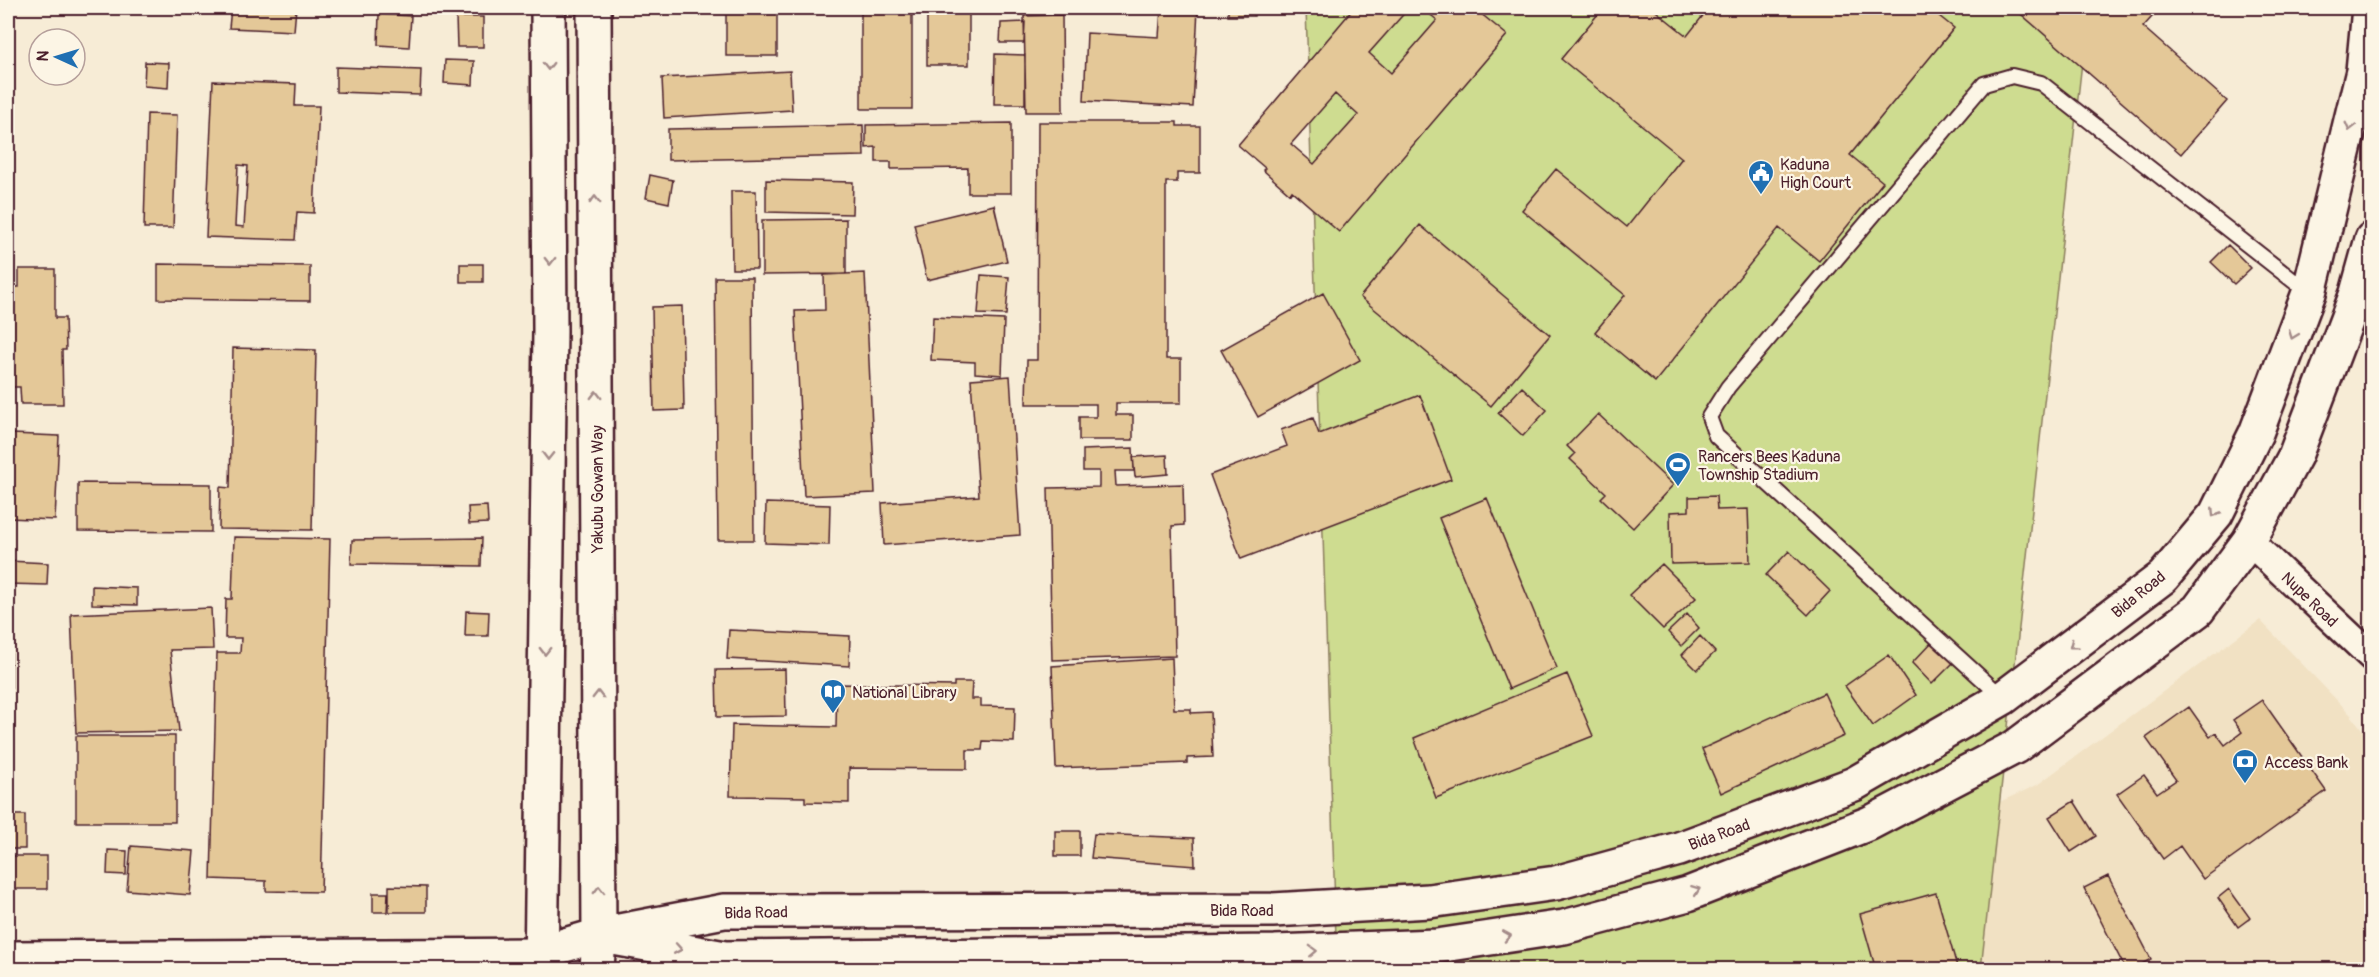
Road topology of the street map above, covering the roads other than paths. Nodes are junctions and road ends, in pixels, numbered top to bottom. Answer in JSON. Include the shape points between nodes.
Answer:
{"nodes":[{"id":1,"x":548,"y":8,"type":"edge"},
{"id":2,"x":594,"y":8,"type":"edge"},
{"id":3,"x":2369,"y":8,"type":"edge"},
{"id":4,"x":2372,"y":239,"type":"edge"},
{"id":5,"x":2309,"y":293,"type":"junction"},
{"id":6,"x":2250,"y":541,"type":"junction"},
{"id":7,"x":2372,"y":657,"type":"edge"},
{"id":8,"x":2003,"y":699,"type":"junction"},
{"id":9,"x":599,"y":935,"type":"junction"},
{"id":10,"x":8,"y":955,"type":"edge"},
{"id":11,"x":541,"y":961,"type":"edge"},
{"id":12,"x":597,"y":969,"type":"edge"}],
"edges":[{"from":1,"to":11,"type":"street","one_way":true,"via":[[550,331]]},
{"from":9,"to":2,"type":"street","name":"Yakubu Gowan Way","one_way":true},
{"from":3,"to":5,"type":"street","name":"Bida Road","one_way":true,"via":[[2363,71]]},
{"from":4,"to":6,"type":"street","name":"Bida Road","via":[[2357,293],[2295,456]]},
{"from":5,"to":8,"type":"street","name":"Bida Road","one_way":true,"via":[[2256,433],[2216,514],[2163,577]]},
{"from":5,"to":8,"type":"lane","via":[[2041,83],[2012,76],[1984,84],[1728,387],[1709,417],[1716,436]]},
{"from":6,"to":7,"type":"street","name":"Nupe Road"},
{"from":9,"to":6,"type":"street","name":"Bida Road","one_way":true,"via":[[737,958],[1426,947],[1564,927],[1688,894],[1869,823],[2015,747],[2198,610]]},
{"from":8,"to":9,"type":"street","name":"Bida Road","via":[[1854,784],[1678,849],[1556,883],[1429,901],[1273,910],[724,911]]},
{"from":9,"to":11,"type":"street","name":"Bida Road"},
{"from":9,"to":12,"type":"street","name":"Yakubu Gowan Way"},
{"from":10,"to":11,"type":"street","name":"Bida Road"}]}
